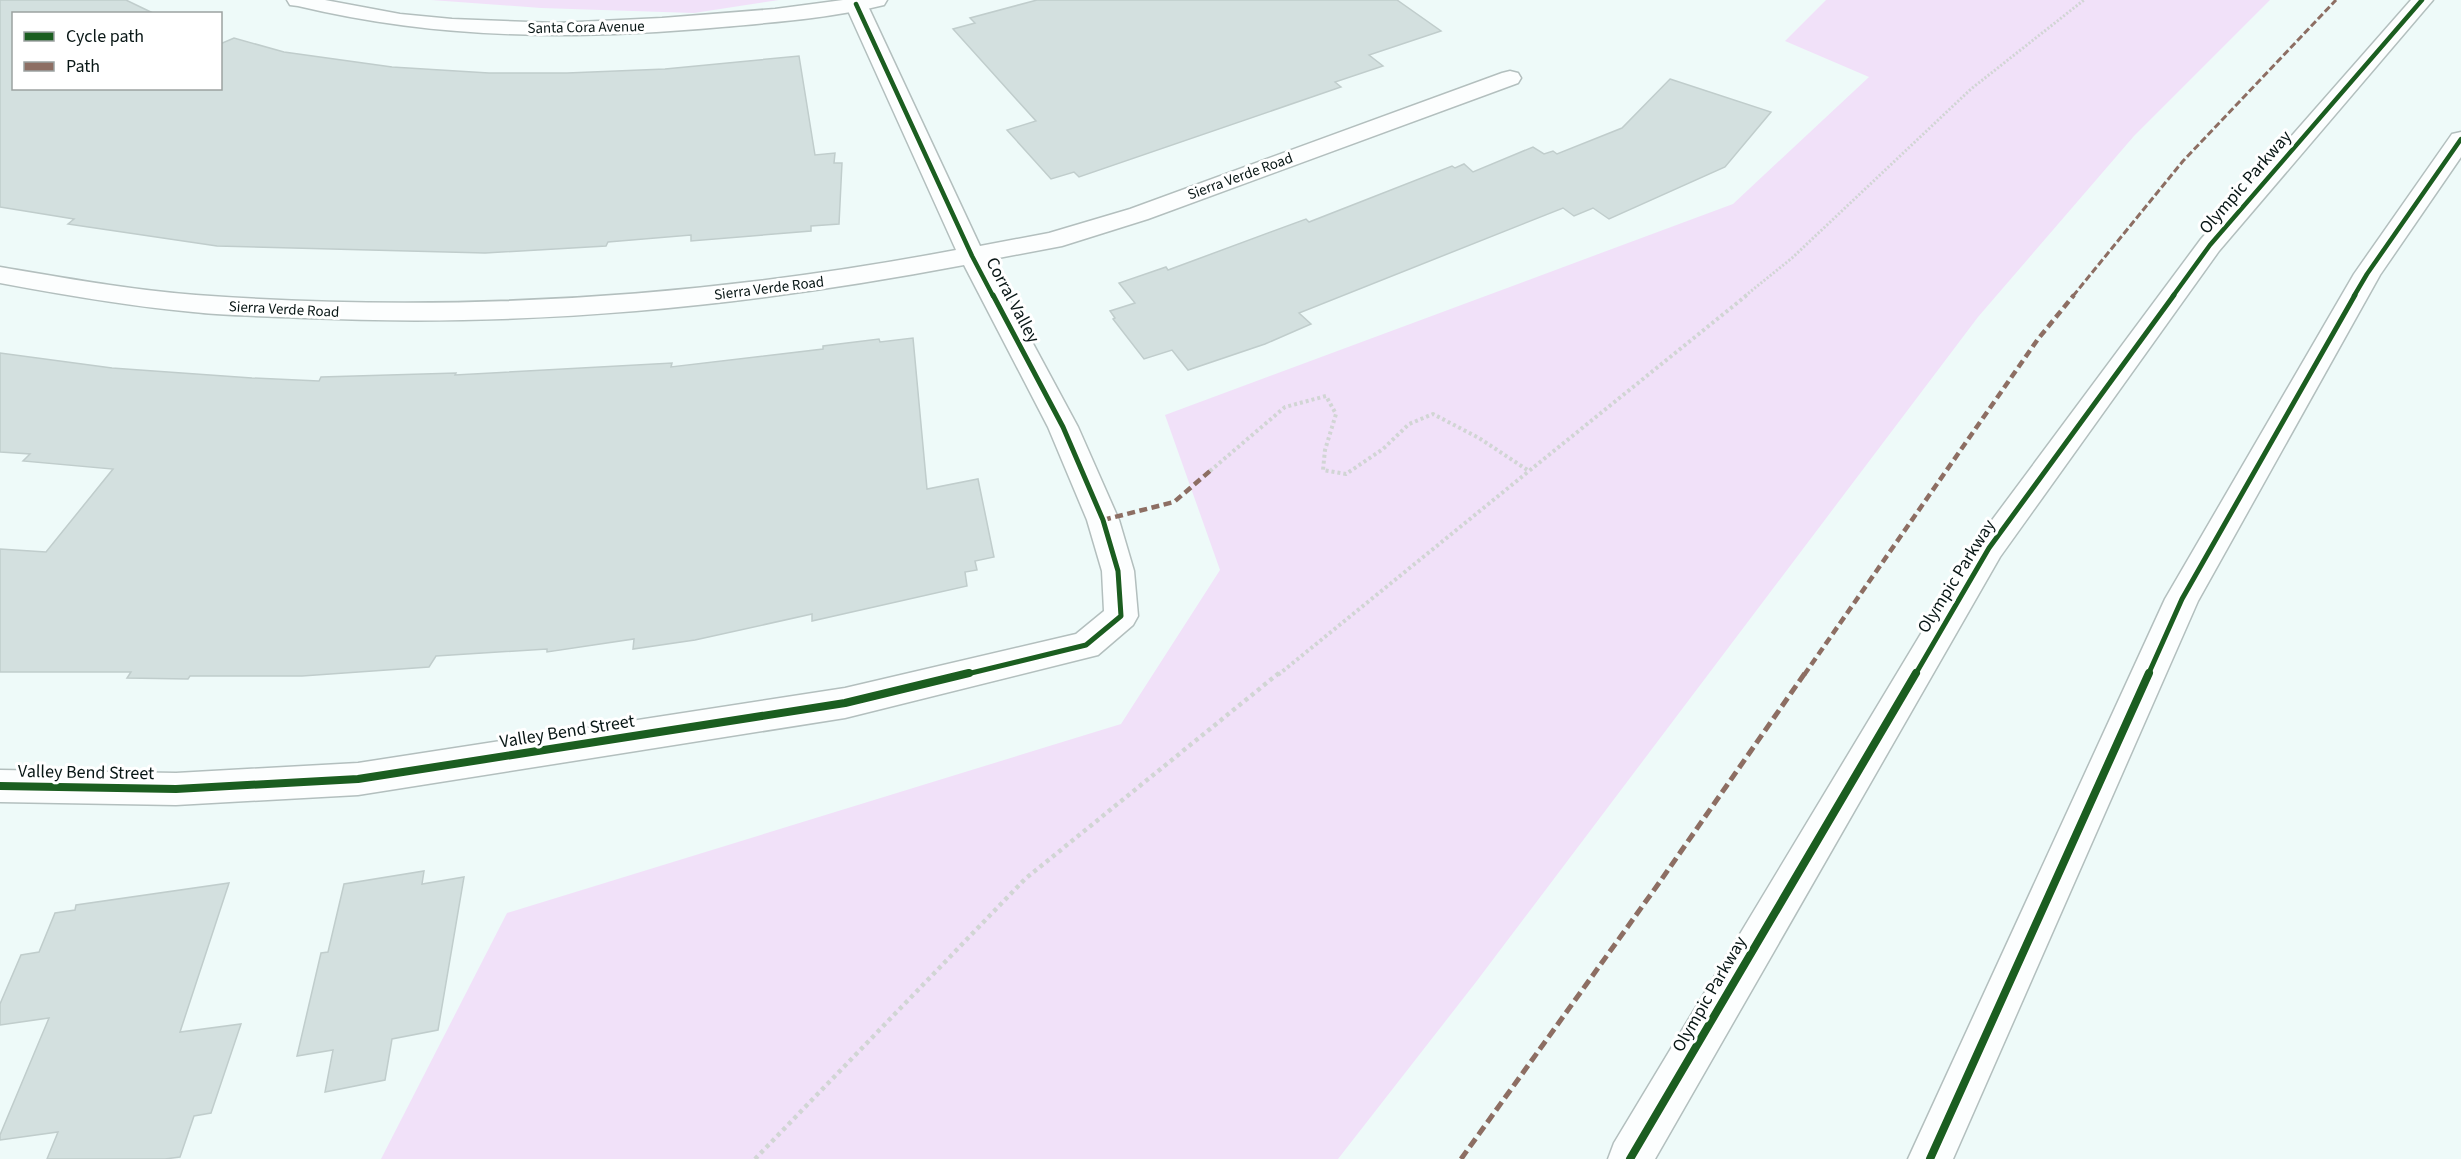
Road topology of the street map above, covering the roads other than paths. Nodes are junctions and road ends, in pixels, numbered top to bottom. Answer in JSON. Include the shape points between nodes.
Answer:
{"nodes":[{"id":1,"x":298,"y":0,"type":"edge"},
{"id":2,"x":2422,"y":0,"type":"edge"},
{"id":3,"x":866,"y":2,"type":"edge"},
{"id":4,"x":1510,"y":78,"type":"dead end"},
{"id":5,"x":2461,"y":139,"type":"edge"},
{"id":6,"x":972,"y":256,"type":"junction"},
{"id":7,"x":0,"y":275,"type":"edge"},
{"id":8,"x":1121,"y":616,"type":"joint"},
{"id":9,"x":0,"y":786,"type":"edge"},
{"id":10,"x":1630,"y":1159,"type":"edge"},
{"id":11,"x":1930,"y":1159,"type":"edge"}],
"edges":[{"from":1,"to":3,"type":"street","name":"Santa Cora Avenue","via":[[413,21],[529,29],[670,25],[798,14]]},
{"from":2,"to":10,"type":"street","name":"Olympic Parkway","via":[[2210,245],[1989,548]]},
{"from":3,"to":6,"type":"street","name":"Corral Valley"},
{"from":4,"to":6,"type":"street","name":"Sierra Verde Road","via":[[1139,214],[1053,240]]},
{"from":5,"to":11,"type":"street","via":[[2367,274],[2182,598]]},
{"from":6,"to":7,"type":"street","name":"Sierra Verde Road","via":[[699,297],[474,312],[242,308],[97,292]]},
{"from":6,"to":8,"type":"street","name":"Corral Valley","via":[[1063,427],[1103,520],[1118,572]]},
{"from":8,"to":9,"type":"street","name":"Valley Bend Street","via":[[1086,645],[845,703],[358,779],[176,789]]}]}
